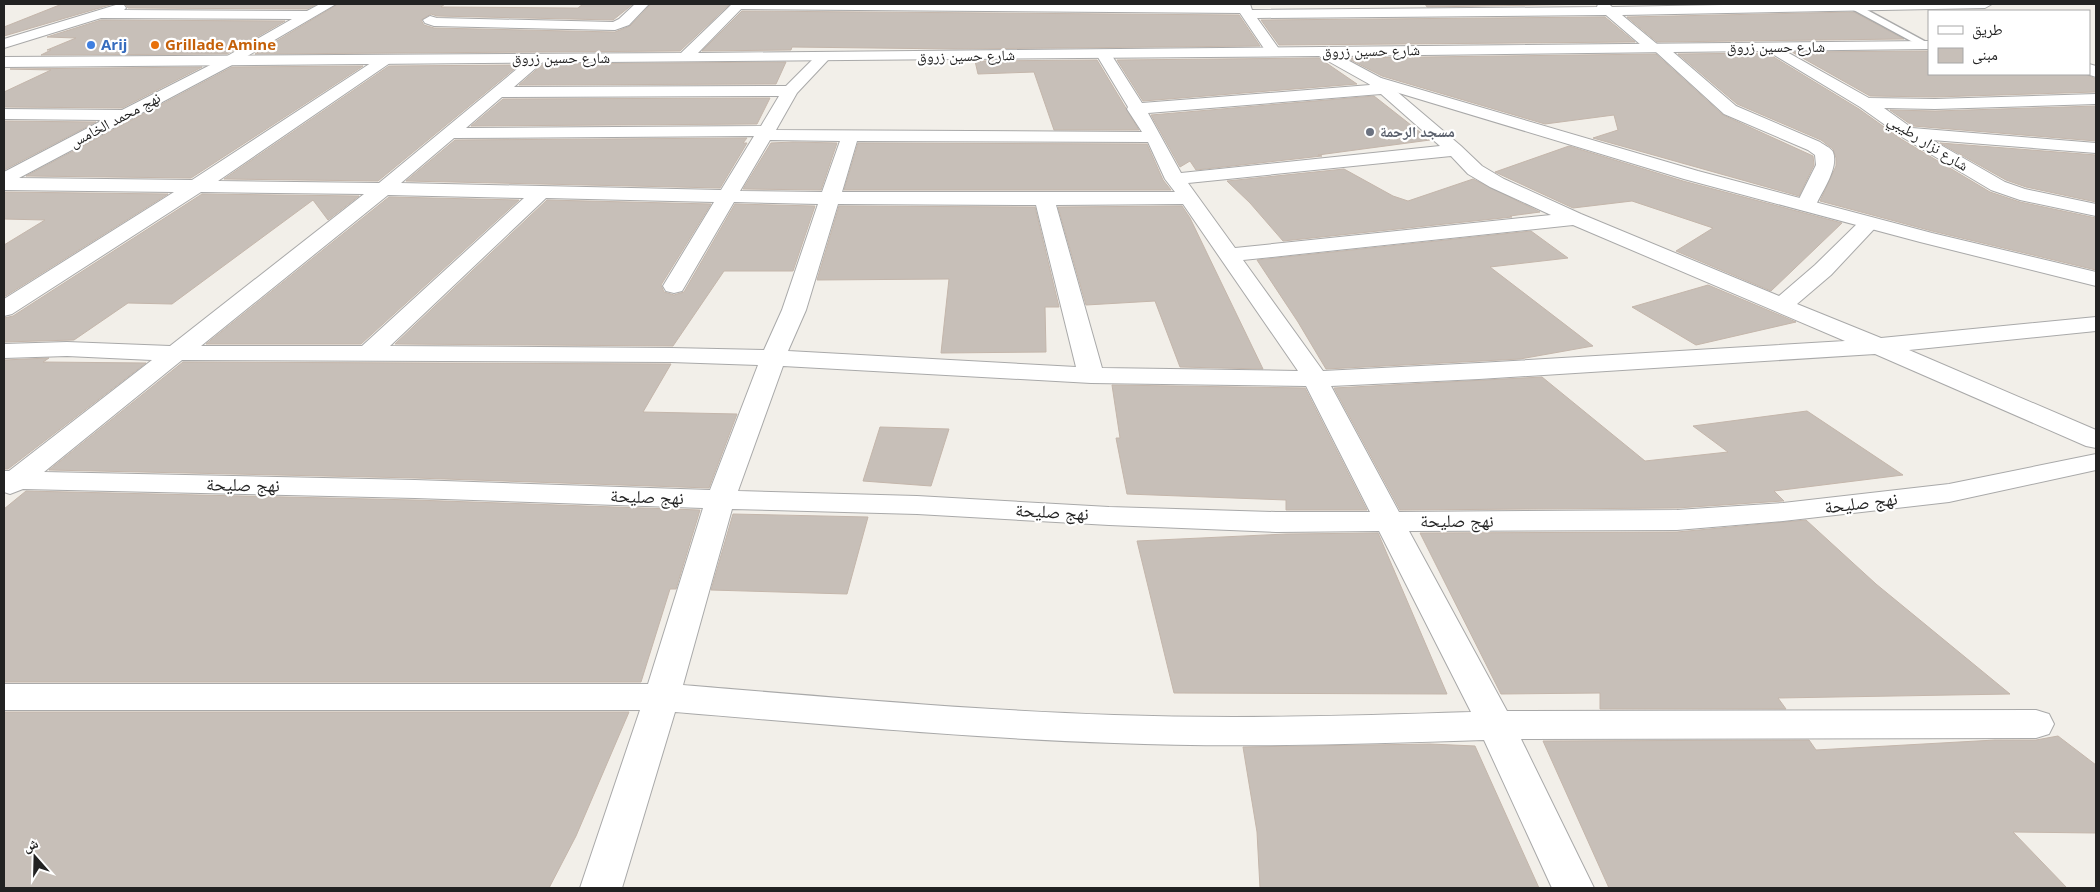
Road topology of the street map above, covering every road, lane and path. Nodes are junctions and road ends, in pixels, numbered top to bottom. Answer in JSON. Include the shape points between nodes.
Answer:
{"nodes":[{"id":1,"x":134,"y":4,"type":"edge"},
{"id":2,"x":329,"y":4,"type":"edge"},
{"id":3,"x":642,"y":4,"type":"edge"},
{"id":4,"x":738,"y":4,"type":"edge"},
{"id":5,"x":1949,"y":4,"type":"edge"},
{"id":6,"x":1985,"y":4,"type":"edge"},
{"id":7,"x":1852,"y":5,"type":"edge"},
{"id":8,"x":1780,"y":6,"type":"edge"},
{"id":9,"x":1604,"y":7,"type":"edge"},
{"id":10,"x":448,"y":9,"type":"dead end"},
{"id":11,"x":1245,"y":9,"type":"edge"},
{"id":12,"x":1963,"y":10,"type":"edge"},
{"id":13,"x":100,"y":14,"type":"junction"},
{"id":14,"x":309,"y":15,"type":"junction"},
{"id":15,"x":4,"y":44,"type":"edge"},
{"id":16,"x":1927,"y":45,"type":"edge"},
{"id":17,"x":1771,"y":47,"type":"junction"},
{"id":18,"x":1657,"y":48,"type":"junction"},
{"id":19,"x":1274,"y":52,"type":"junction"},
{"id":20,"x":1323,"y":52,"type":"junction"},
{"id":21,"x":1104,"y":54,"type":"junction"},
{"id":22,"x":540,"y":57,"type":"junction"},
{"id":23,"x":823,"y":57,"type":"junction"},
{"id":24,"x":684,"y":58,"type":"junction"},
{"id":25,"x":384,"y":60,"type":"junction"},
{"id":26,"x":4,"y":62,"type":"edge"},
{"id":27,"x":227,"y":62,"type":"junction"},
{"id":28,"x":1380,"y":85,"type":"junction"},
{"id":29,"x":790,"y":91,"type":"junction"},
{"id":30,"x":499,"y":92,"type":"junction"},
{"id":31,"x":2096,"y":99,"type":"edge"},
{"id":32,"x":1866,"y":103,"type":"junction"},
{"id":33,"x":1135,"y":109,"type":"junction"},
{"id":34,"x":4,"y":114,"type":"edge"},
{"id":35,"x":122,"y":115,"type":"junction"},
{"id":36,"x":450,"y":133,"type":"junction"},
{"id":37,"x":765,"y":133,"type":"junction"},
{"id":38,"x":1908,"y":133,"type":"junction"},
{"id":39,"x":850,"y":136,"type":"junction"},
{"id":40,"x":1154,"y":137,"type":"junction"},
{"id":41,"x":2096,"y":148,"type":"edge"},
{"id":42,"x":1455,"y":150,"type":"junction"},
{"id":43,"x":4,"y":179,"type":"edge"},
{"id":44,"x":1175,"y":179,"type":"junction"},
{"id":45,"x":4,"y":184,"type":"edge"},
{"id":46,"x":197,"y":186,"type":"junction"},
{"id":47,"x":384,"y":189,"type":"junction"},
{"id":48,"x":540,"y":193,"type":"junction"},
{"id":49,"x":727,"y":197,"type":"junction"},
{"id":50,"x":1189,"y":198,"type":"junction"},
{"id":51,"x":829,"y":199,"type":"junction"},
{"id":52,"x":1045,"y":200,"type":"junction"},
{"id":53,"x":1806,"y":205,"type":"junction"},
{"id":54,"x":2096,"y":210,"type":"edge"},
{"id":55,"x":1574,"y":218,"type":"junction"},
{"id":56,"x":1869,"y":223,"type":"junction"},
{"id":57,"x":1228,"y":255,"type":"junction"},
{"id":58,"x":2096,"y":279,"type":"edge"},
{"id":59,"x":674,"y":286,"type":"dead end"},
{"id":60,"x":1782,"y":305,"type":"junction"},
{"id":61,"x":4,"y":309,"type":"edge"},
{"id":62,"x":2096,"y":324,"type":"edge"},
{"id":63,"x":1878,"y":346,"type":"junction"},
{"id":64,"x":4,"y":351,"type":"edge"},
{"id":65,"x":174,"y":353,"type":"junction"},
{"id":66,"x":368,"y":354,"type":"junction"},
{"id":67,"x":774,"y":358,"type":"junction"},
{"id":68,"x":1090,"y":375,"type":"junction"},
{"id":69,"x":1314,"y":379,"type":"junction"},
{"id":70,"x":2096,"y":440,"type":"edge"},
{"id":71,"x":2096,"y":462,"type":"edge"},
{"id":72,"x":8,"y":483,"type":"edge"},
{"id":73,"x":721,"y":500,"type":"junction"},
{"id":74,"x":1390,"y":521,"type":"junction"},
{"id":75,"x":4,"y":697,"type":"edge"},
{"id":76,"x":662,"y":697,"type":"junction"},
{"id":77,"x":2036,"y":724,"type":"dead end"},
{"id":78,"x":1496,"y":725,"type":"junction"},
{"id":79,"x":601,"y":888,"type":"edge"},
{"id":80,"x":1572,"y":888,"type":"edge"}],
"edges":[{"from":1,"to":13,"type":"street"},
{"from":2,"to":14,"type":"street","name":"نهج محمد الخامس"},
{"from":3,"to":10,"type":"street","via":[[624,22],[608,26],[431,22],[432,18]]},
{"from":4,"to":11,"type":"street"},
{"from":4,"to":24,"type":"street"},
{"from":5,"to":6,"type":"street"},
{"from":5,"to":7,"type":"street"},
{"from":5,"to":12,"type":"street"},
{"from":7,"to":8,"type":"street"},
{"from":7,"to":16,"type":"lane"},
{"from":8,"to":9,"type":"street"},
{"from":9,"to":11,"type":"street"},
{"from":9,"to":18,"type":"street"},
{"from":11,"to":19,"type":"street"},
{"from":13,"to":14,"type":"street"},
{"from":13,"to":15,"type":"street"},
{"from":14,"to":27,"type":"street","name":"نهج محمد الخامس"},
{"from":16,"to":17,"type":"street","name":"شارع حسين زروق"},
{"from":17,"to":18,"type":"street","name":"شارع حسين زروق"},
{"from":17,"to":32,"type":"street","name":"شارع نزار رطيبي"},
{"from":18,"to":20,"type":"street","name":"شارع حسين زروق"},
{"from":18,"to":53,"type":"street","via":[[1730,110],[1824,153],[1825,165]]},
{"from":19,"to":20,"type":"street","name":"شارع حسين زروق"},
{"from":19,"to":21,"type":"street","name":"شارع حسين زروق"},
{"from":20,"to":28,"type":"street"},
{"from":21,"to":23,"type":"street","name":"شارع حسين زروق"},
{"from":21,"to":33,"type":"street"},
{"from":22,"to":24,"type":"street","name":"شارع حسين زروق"},
{"from":22,"to":25,"type":"street","name":"شارع حسين زروق"},
{"from":22,"to":30,"type":"street"},
{"from":23,"to":24,"type":"street","name":"شارع حسين زروق"},
{"from":23,"to":29,"type":"street"},
{"from":25,"to":27,"type":"street","name":"شارع حسين زروق"},
{"from":25,"to":46,"type":"street"},
{"from":26,"to":27,"type":"street","name":"شارع حسين زروق"},
{"from":27,"to":35,"type":"street","name":"نهج محمد الخامس"},
{"from":28,"to":33,"type":"street"},
{"from":28,"to":42,"type":"street"},
{"from":28,"to":53,"type":"street"},
{"from":29,"to":30,"type":"street"},
{"from":29,"to":37,"type":"street"},
{"from":30,"to":36,"type":"street"},
{"from":31,"to":32,"type":"street"},
{"from":32,"to":38,"type":"street","name":"شارع نزار رطيبي"},
{"from":33,"to":40,"type":"street"},
{"from":34,"to":35,"type":"street"},
{"from":35,"to":43,"type":"street","name":"نهج محمد الخامس"},
{"from":36,"to":37,"type":"street"},
{"from":36,"to":47,"type":"street"},
{"from":37,"to":39,"type":"street"},
{"from":37,"to":49,"type":"street"},
{"from":38,"to":41,"type":"street"},
{"from":38,"to":54,"type":"street","name":"شارع نزار رطيبي","via":[[2008,191]]},
{"from":39,"to":40,"type":"street"},
{"from":39,"to":51,"type":"street"},
{"from":40,"to":44,"type":"street"},
{"from":42,"to":44,"type":"street"},
{"from":42,"to":55,"type":"street","via":[[1483,176]]},
{"from":44,"to":50,"type":"street"},
{"from":45,"to":46,"type":"street"},
{"from":46,"to":47,"type":"street"},
{"from":46,"to":61,"type":"street"},
{"from":47,"to":48,"type":"street"},
{"from":47,"to":65,"type":"street"},
{"from":48,"to":49,"type":"street"},
{"from":48,"to":66,"type":"street"},
{"from":49,"to":51,"type":"street"},
{"from":49,"to":59,"type":"street"},
{"from":50,"to":52,"type":"street"},
{"from":50,"to":57,"type":"street"},
{"from":51,"to":52,"type":"street"},
{"from":51,"to":67,"type":"street","via":[[794,310]]},
{"from":52,"to":68,"type":"street"},
{"from":53,"to":56,"type":"street"},
{"from":55,"to":57,"type":"street"},
{"from":55,"to":60,"type":"street"},
{"from":56,"to":58,"type":"street"},
{"from":56,"to":60,"type":"street","via":[[1823,270]]},
{"from":57,"to":69,"type":"street"},
{"from":60,"to":63,"type":"street"},
{"from":62,"to":63,"type":"street"},
{"from":63,"to":69,"type":"street","via":[[1479,372]]},
{"from":63,"to":70,"type":"street"},
{"from":64,"to":65,"type":"street","via":[[67,349]]},
{"from":65,"to":66,"type":"street"},
{"from":65,"to":72,"type":"street"},
{"from":66,"to":67,"type":"street"},
{"from":67,"to":68,"type":"street"},
{"from":67,"to":73,"type":"street"},
{"from":68,"to":69,"type":"street"},
{"from":69,"to":74,"type":"street"},
{"from":71,"to":74,"type":"street","name":"نهج صليحة","via":[[1949,493],[1783,512],[1677,520]]},
{"from":72,"to":73,"type":"street","name":"نهج صليحة","via":[[424,489]]},
{"from":73,"to":74,"type":"street","name":"نهج صليحة","via":[[917,505],[1266,521]]},
{"from":73,"to":76,"type":"street"},
{"from":74,"to":78,"type":"street"},
{"from":75,"to":76,"type":"street"},
{"from":76,"to":78,"type":"street","via":[[907,718],[1115,729],[1320,731]]},
{"from":76,"to":79,"type":"street"},
{"from":77,"to":78,"type":"street"},
{"from":78,"to":80,"type":"street"}]}
